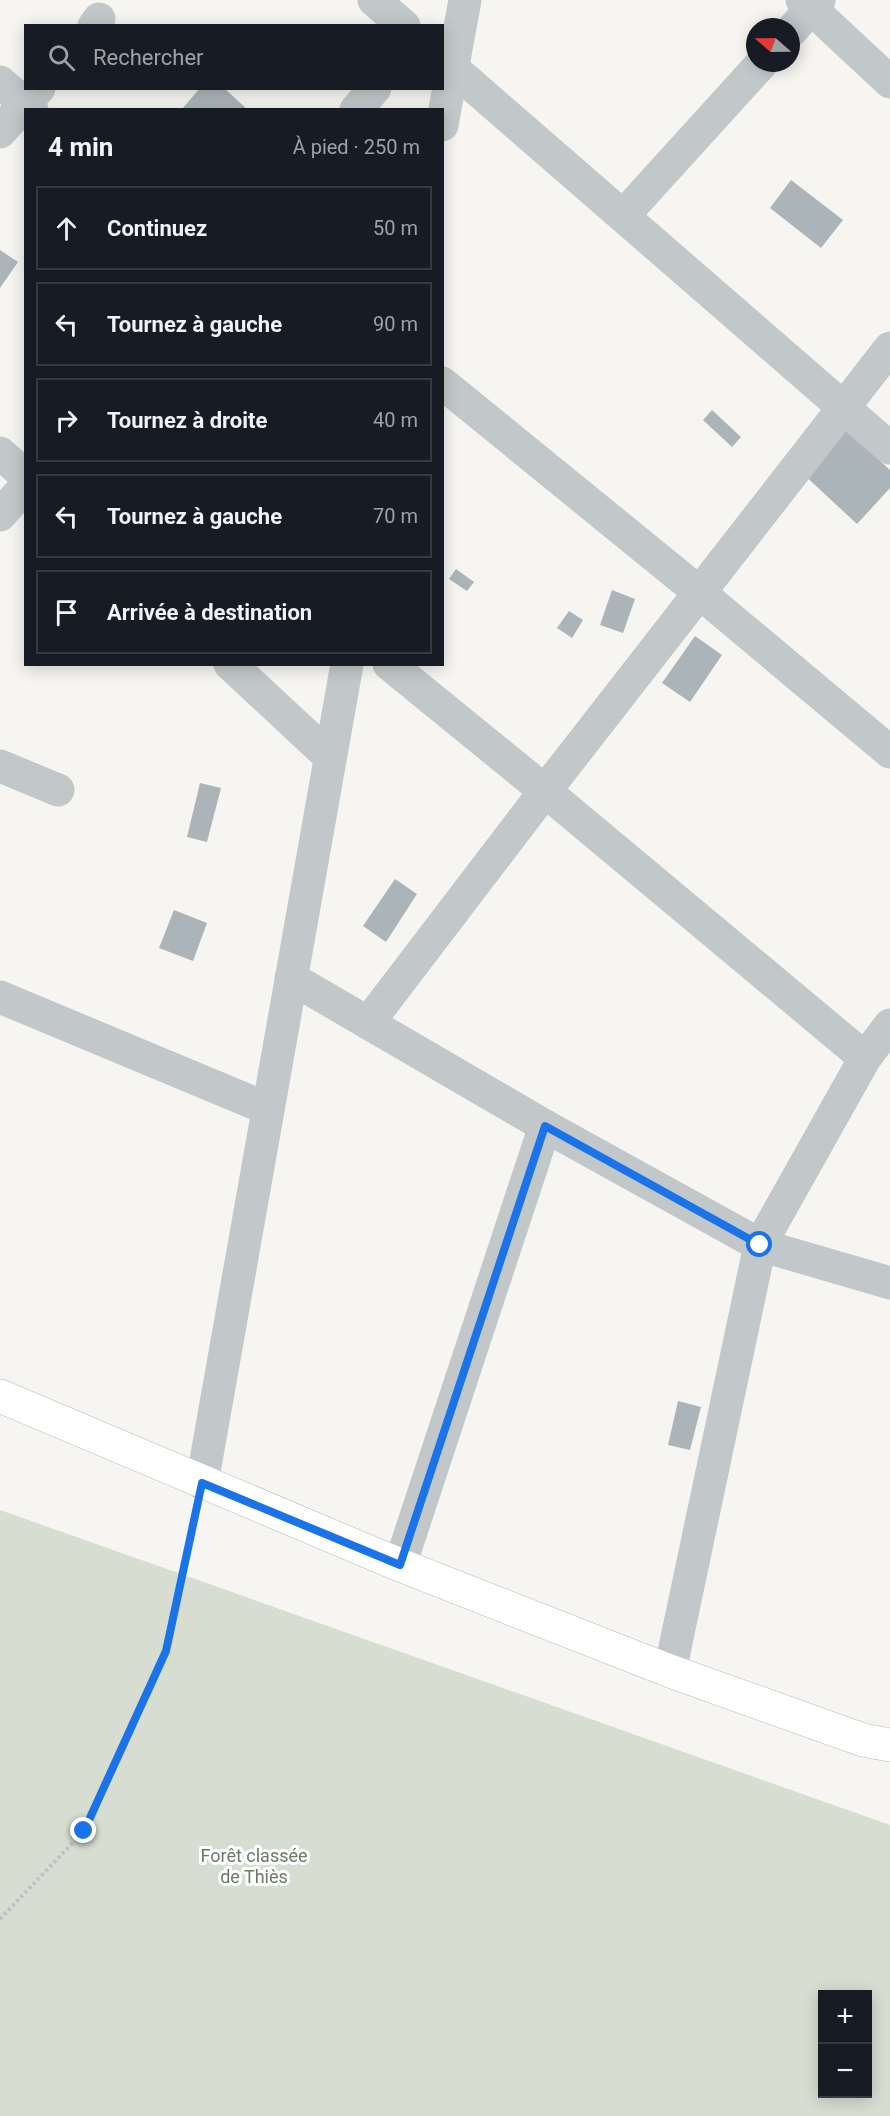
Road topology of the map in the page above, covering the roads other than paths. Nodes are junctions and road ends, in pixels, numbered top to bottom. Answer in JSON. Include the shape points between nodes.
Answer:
{"nodes":[{"id":1,"x":375,"y":0,"type":"edge"},
{"id":2,"x":465,"y":0,"type":"edge"},
{"id":3,"x":806,"y":10,"type":"edge"},
{"id":4,"x":402,"y":24,"type":"edge"},
{"id":5,"x":448,"y":63,"type":"edge"},
{"id":6,"x":754,"y":72,"type":"edge"},
{"id":7,"x":0,"y":82,"type":"edge"},
{"id":8,"x":890,"y":82,"type":"edge"},
{"id":9,"x":373,"y":90,"type":"edge"},
{"id":10,"x":32,"y":101,"type":"edge"},
{"id":11,"x":358,"y":108,"type":"edge"},
{"id":12,"x":444,"y":108,"type":"edge"},
{"id":13,"x":24,"y":109,"type":"edge"},
{"id":14,"x":0,"y":132,"type":"edge"},
{"id":15,"x":622,"y":216,"type":"junction"},
{"id":16,"x":890,"y":348,"type":"edge"},
{"id":17,"x":444,"y":385,"type":"edge"},
{"id":18,"x":843,"y":407,"type":"junction"},
{"id":19,"x":890,"y":448,"type":"edge"},
{"id":20,"x":0,"y":453,"type":"edge"},
{"id":21,"x":24,"y":474,"type":"edge"},
{"id":22,"x":24,"y":488,"type":"edge"},
{"id":23,"x":0,"y":515,"type":"edge"},
{"id":24,"x":700,"y":593,"type":"junction"},
{"id":25,"x":232,"y":666,"type":"edge"},
{"id":26,"x":347,"y":666,"type":"edge"},
{"id":27,"x":391,"y":666,"type":"edge"},
{"id":28,"x":890,"y":753,"type":"edge"},
{"id":29,"x":330,"y":757,"type":"junction"},
{"id":30,"x":0,"y":766,"type":"edge"},
{"id":31,"x":58,"y":790,"type":"dead end"},
{"id":32,"x":545,"y":790,"type":"junction"},
{"id":33,"x":291,"y":978,"type":"junction"},
{"id":34,"x":0,"y":997,"type":"edge"},
{"id":35,"x":368,"y":1023,"type":"junction"},
{"id":36,"x":890,"y":1025,"type":"edge"},
{"id":37,"x":864,"y":1058,"type":"junction"},
{"id":38,"x":268,"y":1109,"type":"junction"},
{"id":39,"x":545,"y":1126,"type":"junction"},
{"id":40,"x":760,"y":1245,"type":"junction"},
{"id":41,"x":887,"y":1279,"type":"edge"},
{"id":42,"x":0,"y":1396,"type":"edge"},
{"id":43,"x":202,"y":1483,"type":"junction"},
{"id":44,"x":400,"y":1565,"type":"junction"},
{"id":45,"x":670,"y":1671,"type":"junction"},
{"id":46,"x":890,"y":1745,"type":"edge"}],
"edges":[{"from":1,"to":4,"type":"street"},
{"from":2,"to":5,"type":"street"},
{"from":3,"to":8,"type":"street"},
{"from":5,"to":12,"type":"street"},
{"from":5,"to":15,"type":"street"},
{"from":6,"to":15,"type":"street"},
{"from":7,"to":10,"type":"street"},
{"from":9,"to":11,"type":"street"},
{"from":13,"to":14,"type":"street"},
{"from":15,"to":18,"type":"street"},
{"from":16,"to":18,"type":"street"},
{"from":17,"to":24,"type":"street"},
{"from":18,"to":19,"type":"street"},
{"from":18,"to":24,"type":"street"},
{"from":20,"to":21,"type":"street"},
{"from":22,"to":23,"type":"street"},
{"from":24,"to":28,"type":"street"},
{"from":24,"to":32,"type":"street"},
{"from":25,"to":29,"type":"street"},
{"from":26,"to":29,"type":"street"},
{"from":27,"to":32,"type":"street"},
{"from":29,"to":33,"type":"street"},
{"from":30,"to":31,"type":"street"},
{"from":32,"to":35,"type":"street"},
{"from":32,"to":37,"type":"street"},
{"from":33,"to":35,"type":"street"},
{"from":33,"to":38,"type":"street"},
{"from":34,"to":38,"type":"street"},
{"from":35,"to":39,"type":"street"},
{"from":36,"to":37,"type":"street"},
{"from":37,"to":40,"type":"street"},
{"from":38,"to":43,"type":"street"},
{"from":39,"to":40,"type":"street"},
{"from":39,"to":44,"type":"street"},
{"from":40,"to":41,"type":"street"},
{"from":40,"to":45,"type":"street"},
{"from":42,"to":43,"type":"main road"},
{"from":43,"to":44,"type":"main road"},
{"from":44,"to":45,"type":"main road"},
{"from":45,"to":46,"type":"main road","via":[[863,1740]]}]}
